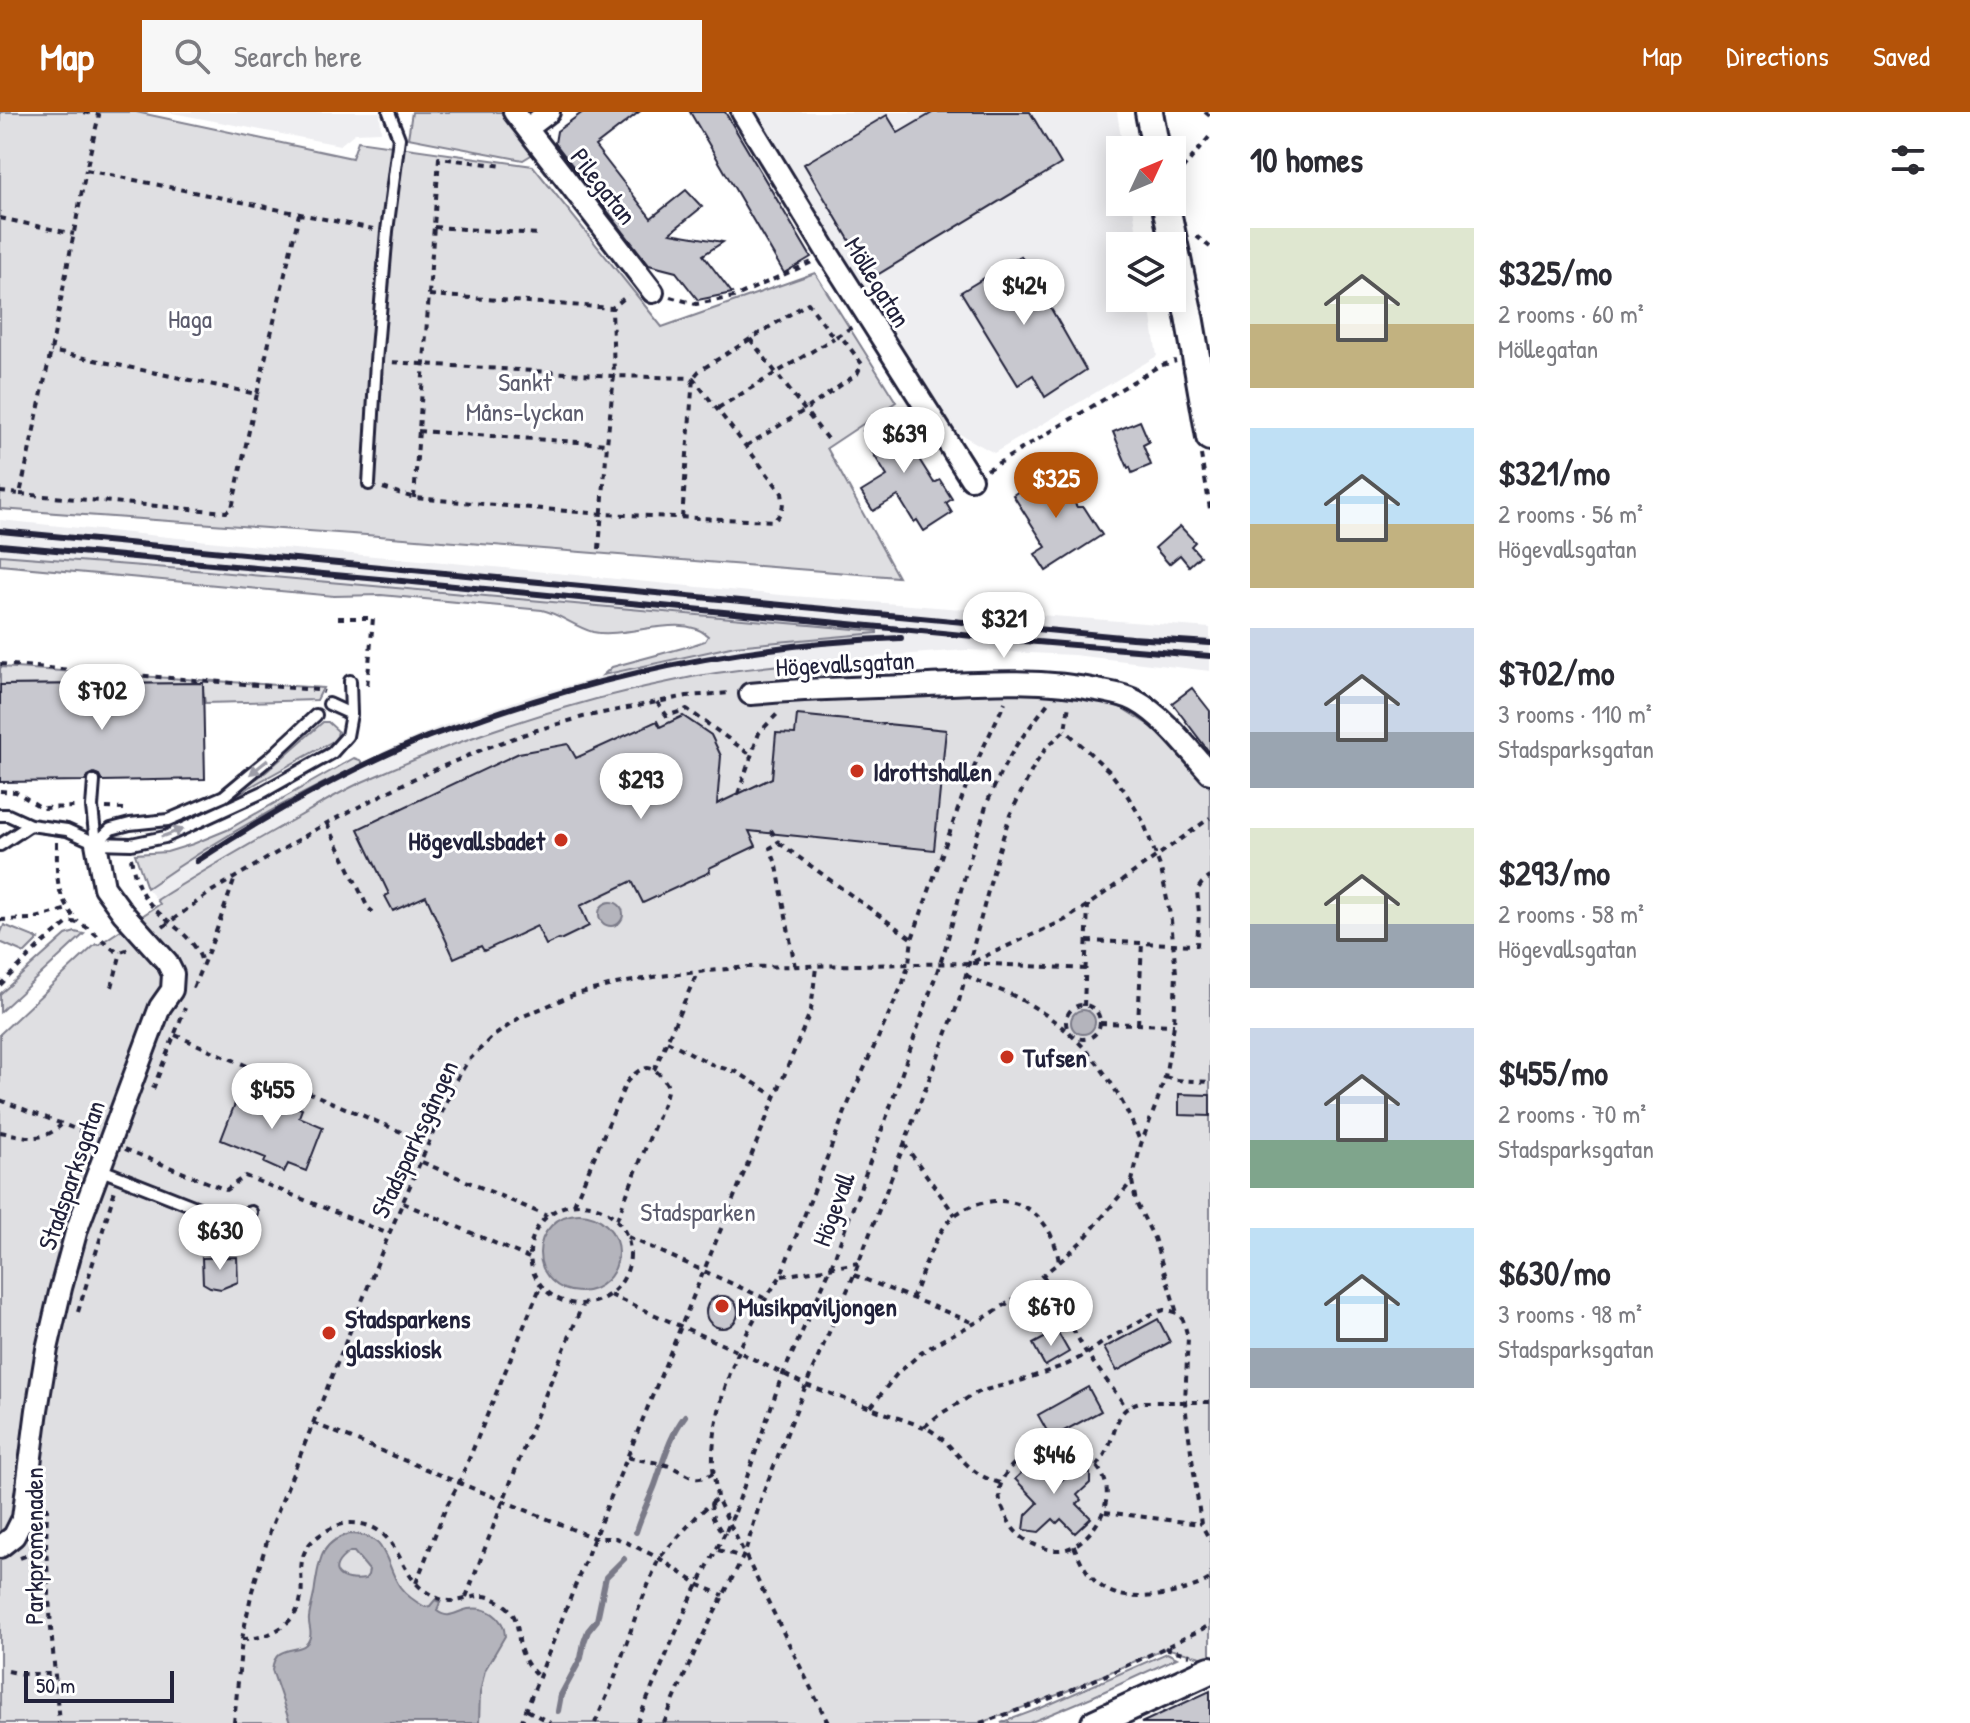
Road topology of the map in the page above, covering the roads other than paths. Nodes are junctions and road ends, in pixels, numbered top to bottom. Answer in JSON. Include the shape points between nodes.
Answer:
{"nodes":[{"id":1,"x":389,"y":112,"type":"edge"},
{"id":2,"x":514,"y":112,"type":"edge"},
{"id":3,"x":549,"y":112,"type":"edge"},
{"id":4,"x":742,"y":112,"type":"edge"},
{"id":5,"x":1149,"y":112,"type":"edge"},
{"id":6,"x":528,"y":128,"type":"junction"},
{"id":7,"x":1153,"y":136,"type":"edge"},
{"id":8,"x":1168,"y":216,"type":"edge"},
{"id":9,"x":653,"y":292,"type":"road end"},
{"id":10,"x":1210,"y":437,"type":"edge"},
{"id":11,"x":971,"y":479,"type":"road end"},
{"id":12,"x":369,"y":484,"type":"road end"},
{"id":13,"x":350,"y":681,"type":"dead end"},
{"id":14,"x":750,"y":694,"type":"road end"},
{"id":15,"x":329,"y":704,"type":"dead end"},
{"id":16,"x":351,"y":710,"type":"junction"},
{"id":17,"x":316,"y":715,"type":"dead end"},
{"id":18,"x":1210,"y":773,"type":"edge"},
{"id":19,"x":94,"y":781,"type":"dead end"},
{"id":20,"x":0,"y":815,"type":"edge"},
{"id":21,"x":30,"y":825,"type":"junction"},
{"id":22,"x":96,"y":843,"type":"junction"},
{"id":23,"x":0,"y":845,"type":"edge"},
{"id":24,"x":99,"y":1169,"type":"junction"},
{"id":25,"x":251,"y":1212,"type":"dead end"},
{"id":26,"x":5,"y":1555,"type":"edge"},
{"id":27,"x":1210,"y":1670,"type":"edge"},
{"id":28,"x":1095,"y":1723,"type":"edge"}],
"edges":[{"from":1,"to":12,"type":"lane","via":[[399,138]]},
{"from":2,"to":6,"type":"street","name":"Pilegatan"},
{"from":3,"to":6,"type":"street"},
{"from":4,"to":11,"type":"street","name":"Möllegatan"},
{"from":5,"to":7,"type":"street"},
{"from":6,"to":9,"type":"street","name":"Pilegatan"},
{"from":8,"to":10,"type":"street"},
{"from":13,"to":16,"type":"lane"},
{"from":14,"to":18,"type":"street","name":"Högevallsgatan","via":[[991,682],[1089,688],[1144,706]]},
{"from":15,"to":16,"type":"lane"},
{"from":22,"to":16,"type":"lane","one_way":true,"via":[[131,844],[165,837],[263,792],[332,753],[347,736]]},
{"from":17,"to":22,"type":"lane","one_way":true,"via":[[224,796],[168,820],[111,829]]},
{"from":19,"to":22,"type":"lane"},
{"from":20,"to":21,"type":"lane"},
{"from":21,"to":22,"type":"lane","via":[[67,830]]},
{"from":21,"to":23,"type":"lane"},
{"from":22,"to":24,"type":"street","name":"Stadsparksgatan","via":[[104,887],[173,974],[119,1146]]},
{"from":24,"to":25,"type":"lane","via":[[226,1219]]},
{"from":24,"to":26,"type":"street","name":"Stadsparksgatan","via":[[61,1288],[23,1518]]},
{"from":27,"to":28,"type":"street"}]}
